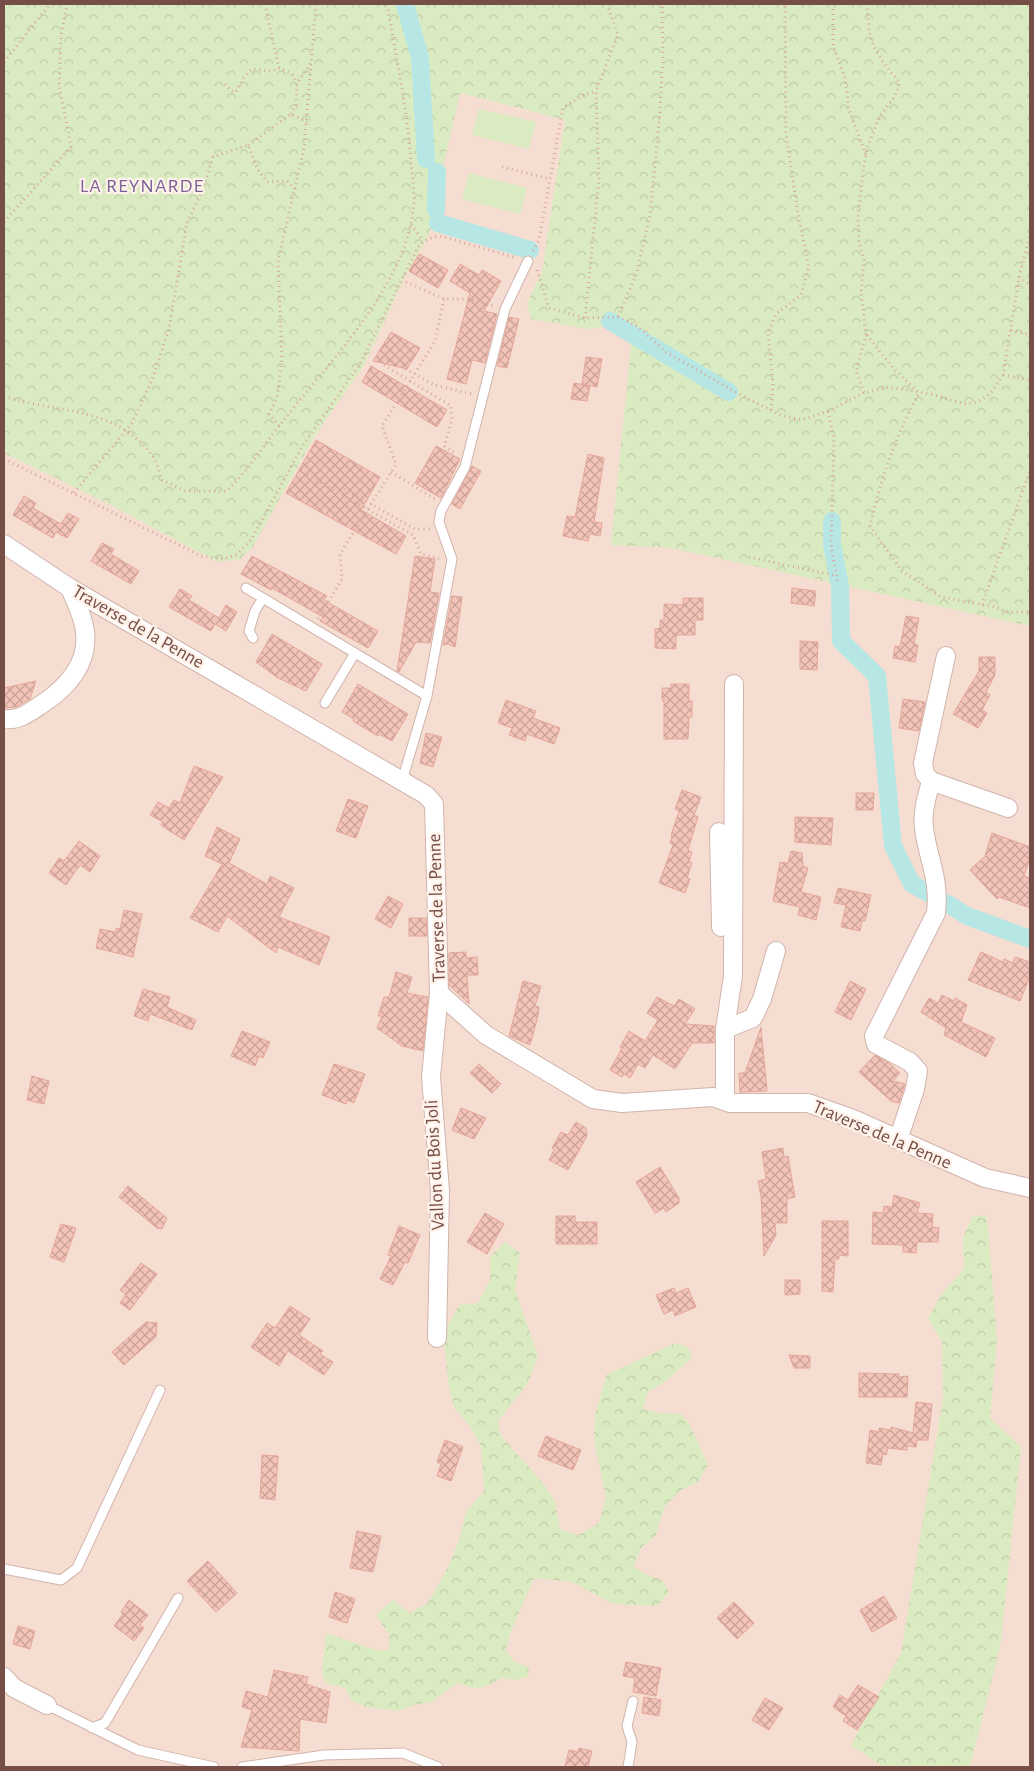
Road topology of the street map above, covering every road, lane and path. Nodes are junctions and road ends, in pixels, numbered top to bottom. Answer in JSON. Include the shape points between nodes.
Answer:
{"nodes":[{"id":1,"x":50,"y":4,"type":"edge"},
{"id":2,"x":67,"y":4,"type":"edge"},
{"id":3,"x":265,"y":4,"type":"edge"},
{"id":4,"x":316,"y":4,"type":"edge"},
{"id":5,"x":387,"y":4,"type":"edge"},
{"id":6,"x":607,"y":4,"type":"edge"},
{"id":7,"x":662,"y":4,"type":"edge"},
{"id":8,"x":785,"y":4,"type":"edge"},
{"id":9,"x":833,"y":4,"type":"edge"},
{"id":10,"x":865,"y":4,"type":"edge"},
{"id":11,"x":4,"y":62,"type":"edge"},
{"id":12,"x":312,"y":62,"type":"junction"},
{"id":13,"x":279,"y":68,"type":"junction"},
{"id":14,"x":225,"y":84,"type":"dead end"},
{"id":15,"x":297,"y":84,"type":"junction"},
{"id":16,"x":596,"y":91,"type":"junction"},
{"id":17,"x":291,"y":114,"type":"junction"},
{"id":18,"x":307,"y":122,"type":"junction"},
{"id":19,"x":248,"y":145,"type":"junction"},
{"id":20,"x":866,"y":156,"type":"junction"},
{"id":21,"x":502,"y":167,"type":"dead end"},
{"id":22,"x":550,"y":179,"type":"junction"},
{"id":23,"x":295,"y":189,"type":"junction"},
{"id":24,"x":4,"y":222,"type":"edge"},
{"id":25,"x":411,"y":225,"type":"junction"},
{"id":26,"x":1030,"y":236,"type":"edge"},
{"id":27,"x":423,"y":241,"type":"junction"},
{"id":28,"x":528,"y":261,"type":"junction"},
{"id":29,"x":1019,"y":277,"type":"junction"},
{"id":30,"x":406,"y":282,"type":"dead end"},
{"id":31,"x":1030,"y":284,"type":"edge"},
{"id":32,"x":444,"y":298,"type":"junction"},
{"id":33,"x":505,"y":309,"type":"junction"},
{"id":34,"x":618,"y":316,"type":"junction"},
{"id":35,"x":586,"y":318,"type":"junction"},
{"id":36,"x":1011,"y":330,"type":"junction"},
{"id":37,"x":1030,"y":334,"type":"edge"},
{"id":38,"x":866,"y":335,"type":"junction"},
{"id":39,"x":388,"y":359,"type":"dead end"},
{"id":40,"x":384,"y":365,"type":"dead end"},
{"id":41,"x":414,"y":375,"type":"junction"},
{"id":42,"x":1003,"y":375,"type":"junction"},
{"id":43,"x":410,"y":380,"type":"junction"},
{"id":44,"x":1030,"y":380,"type":"edge"},
{"id":45,"x":864,"y":393,"type":"junction"},
{"id":46,"x":919,"y":393,"type":"junction"},
{"id":47,"x":4,"y":396,"type":"edge"},
{"id":48,"x":483,"y":397,"type":"junction"},
{"id":49,"x":771,"y":410,"type":"junction"},
{"id":50,"x":828,"y":411,"type":"junction"},
{"id":51,"x":279,"y":426,"type":"junction"},
{"id":52,"x":126,"y":430,"type":"junction"},
{"id":53,"x":4,"y":459,"type":"edge"},
{"id":54,"x":467,"y":459,"type":"junction"},
{"id":55,"x":1030,"y":470,"type":"edge"},
{"id":56,"x":390,"y":472,"type":"junction"},
{"id":57,"x":307,"y":476,"type":"dead end"},
{"id":58,"x":344,"y":489,"type":"dead end"},
{"id":59,"x":74,"y":493,"type":"junction"},
{"id":60,"x":444,"y":505,"type":"junction"},
{"id":61,"x":369,"y":507,"type":"junction"},
{"id":62,"x":440,"y":524,"type":"junction"},
{"id":63,"x":4,"y":544,"type":"edge"},
{"id":64,"x":749,"y":557,"type":"dead end"},
{"id":65,"x":451,"y":561,"type":"junction"},
{"id":66,"x":837,"y":576,"type":"junction"},
{"id":67,"x":838,"y":585,"type":"dead end"},
{"id":68,"x":70,"y":588,"type":"junction"},
{"id":69,"x":246,"y":588,"type":"dead end"},
{"id":70,"x":263,"y":598,"type":"junction"},
{"id":71,"x":982,"y":605,"type":"junction"},
{"id":72,"x":1030,"y":612,"type":"edge"},
{"id":73,"x":313,"y":628,"type":"junction"},
{"id":74,"x":253,"y":638,"type":"dead end"},
{"id":75,"x":355,"y":653,"type":"junction"},
{"id":76,"x":946,"y":656,"type":"dead end"},
{"id":77,"x":734,"y":684,"type":"dead end"},
{"id":78,"x":427,"y":696,"type":"junction"},
{"id":79,"x":325,"y":703,"type":"dead end"},
{"id":80,"x":4,"y":719,"type":"edge"},
{"id":81,"x":402,"y":781,"type":"junction"},
{"id":82,"x":931,"y":781,"type":"junction"},
{"id":83,"x":1008,"y":808,"type":"dead end"},
{"id":84,"x":719,"y":832,"type":"dead end"},
{"id":85,"x":776,"y":951,"type":"dead end"},
{"id":86,"x":439,"y":993,"type":"junction"},
{"id":87,"x":725,"y":1029,"type":"junction"},
{"id":88,"x":726,"y":1101,"type":"junction"},
{"id":89,"x":898,"y":1140,"type":"junction"},
{"id":90,"x":1030,"y":1188,"type":"edge"},
{"id":91,"x":437,"y":1338,"type":"dead end"},
{"id":92,"x":160,"y":1390,"type":"dead end"},
{"id":93,"x":4,"y":1569,"type":"edge"},
{"id":94,"x":178,"y":1598,"type":"dead end"},
{"id":95,"x":4,"y":1677,"type":"edge"},
{"id":96,"x":633,"y":1701,"type":"dead end"},
{"id":97,"x":47,"y":1705,"type":"joint"},
{"id":98,"x":92,"y":1728,"type":"junction"},
{"id":99,"x":214,"y":1767,"type":"edge"},
{"id":100,"x":242,"y":1767,"type":"edge"},
{"id":101,"x":438,"y":1767,"type":"edge"},
{"id":102,"x":628,"y":1767,"type":"edge"}],
"edges":[{"from":1,"to":11,"type":"path"},
{"from":2,"to":24,"type":"path","via":[[60,85],[71,147]]},
{"from":3,"to":13,"type":"path"},
{"from":4,"to":12,"type":"path"},
{"from":5,"to":25,"type":"path","via":[[408,120],[414,198]]},
{"from":6,"to":16,"type":"path","via":[[618,35]]},
{"from":7,"to":34,"type":"path","via":[[664,55],[650,216],[636,275]]},
{"from":8,"to":49,"type":"path","via":[[786,134],[809,268],[801,295],[776,314],[768,333],[773,384]]},
{"from":9,"to":20,"type":"path","via":[[833,46],[845,78],[849,110]]},
{"from":10,"to":20,"type":"path","via":[[870,34],[880,57],[900,82],[896,96],[880,116]]},
{"from":12,"to":15,"type":"path"},
{"from":12,"to":18,"type":"path"},
{"from":13,"to":14,"type":"path","via":[[272,71],[252,69],[236,92]]},
{"from":13,"to":15,"type":"path","via":[[292,74]]},
{"from":15,"to":17,"type":"path","via":[[296,105]]},
{"from":16,"to":22,"type":"path","via":[[562,108]]},
{"from":16,"to":35,"type":"path","via":[[599,178]]},
{"from":17,"to":18,"type":"path"},
{"from":17,"to":19,"type":"path"},
{"from":18,"to":23,"type":"path"},
{"from":19,"to":23,"type":"path","via":[[258,170],[267,182],[287,181]]},
{"from":19,"to":52,"type":"path","via":[[213,157],[202,192],[187,223],[169,329],[152,380],[132,424]]},
{"from":20,"to":38,"type":"path","via":[[858,218],[864,260],[860,292]]},
{"from":21,"to":22,"type":"path"},
{"from":22,"to":28,"type":"path","via":[[539,240]]},
{"from":23,"to":51,"type":"path","via":[[278,262],[282,359],[277,398],[270,414]]},
{"from":25,"to":27,"type":"path"},
{"from":25,"to":51,"type":"path","via":[[396,264],[358,326],[331,365]]},
{"from":26,"to":29,"type":"path"},
{"from":27,"to":28,"type":"path","via":[[440,236]]},
{"from":27,"to":59,"type":"path","via":[[360,364],[303,445],[251,540],[236,555],[223,558],[201,556]]},
{"from":28,"to":33,"type":"lane"},
{"from":28,"to":35,"type":"path","via":[[536,268],[549,308]]},
{"from":29,"to":31,"type":"path"},
{"from":29,"to":36,"type":"path"},
{"from":30,"to":32,"type":"path"},
{"from":32,"to":33,"type":"path","via":[[470,299]]},
{"from":32,"to":41,"type":"path","via":[[435,341]]},
{"from":33,"to":48,"type":"lane"},
{"from":34,"to":35,"type":"path"},
{"from":34,"to":49,"type":"path","via":[[637,326],[666,352]]},
{"from":36,"to":37,"type":"path"},
{"from":36,"to":42,"type":"path"},
{"from":38,"to":45,"type":"path","via":[[856,370]]},
{"from":38,"to":46,"type":"path"},
{"from":39,"to":41,"type":"path"},
{"from":40,"to":43,"type":"path"},
{"from":41,"to":43,"type":"path"},
{"from":41,"to":48,"type":"path","via":[[434,385]]},
{"from":42,"to":44,"type":"path"},
{"from":42,"to":46,"type":"path","via":[[990,394],[977,402],[964,404]]},
{"from":43,"to":54,"type":"path","via":[[451,406],[452,420],[444,446]]},
{"from":43,"to":56,"type":"path","via":[[382,426],[396,464]]},
{"from":45,"to":46,"type":"path","via":[[889,388]]},
{"from":45,"to":50,"type":"path"},
{"from":46,"to":71,"type":"path","via":[[900,428],[885,467],[870,526],[902,571],[941,597]]},
{"from":47,"to":52,"type":"path","via":[[115,422]]},
{"from":48,"to":54,"type":"lane"},
{"from":49,"to":50,"type":"path","via":[[802,420]]},
{"from":50,"to":66,"type":"path","via":[[834,439],[830,522]]},
{"from":51,"to":52,"type":"path","via":[[227,491],[185,491],[162,480],[152,455]]},
{"from":52,"to":59,"type":"path"},
{"from":53,"to":59,"type":"path"},
{"from":54,"to":60,"type":"lane"},
{"from":55,"to":71,"type":"path"},
{"from":56,"to":60,"type":"path"},
{"from":56,"to":61,"type":"path"},
{"from":57,"to":61,"type":"path"},
{"from":58,"to":61,"type":"path"},
{"from":60,"to":62,"type":"lane"},
{"from":61,"to":62,"type":"path","via":[[414,529],[426,531]]},
{"from":61,"to":65,"type":"path","via":[[413,535],[421,554]]},
{"from":61,"to":73,"type":"path","via":[[340,554],[342,580]]},
{"from":62,"to":65,"type":"lane"},
{"from":63,"to":68,"type":"street","name":"Traverse de la Penne"},
{"from":64,"to":66,"type":"path"},
{"from":65,"to":78,"type":"lane"},
{"from":66,"to":67,"type":"path"},
{"from":68,"to":80,"type":"street","via":[[85,630],[86,646],[82,660],[64,688],[53,697],[22,716]]},
{"from":68,"to":81,"type":"street","name":"Traverse de la Penne"},
{"from":69,"to":70,"type":"lane"},
{"from":70,"to":73,"type":"lane"},
{"from":70,"to":74,"type":"lane","via":[[250,623],[249,631]]},
{"from":71,"to":72,"type":"path","via":[[1007,612]]},
{"from":73,"to":75,"type":"lane"},
{"from":75,"to":78,"type":"lane"},
{"from":75,"to":79,"type":"lane"},
{"from":76,"to":82,"type":"street","via":[[923,762],[925,774]]},
{"from":77,"to":87,"type":"street","via":[[733,976]]},
{"from":78,"to":81,"type":"lane"},
{"from":81,"to":86,"type":"street","name":"Traverse de la Penne","via":[[426,795],[434,804]]},
{"from":82,"to":83,"type":"street"},
{"from":82,"to":89,"type":"street","via":[[925,804],[924,828],[938,892],[936,913],[874,1036],[876,1044],[910,1062],[918,1071]]},
{"from":84,"to":87,"type":"street","via":[[720,1010]]},
{"from":85,"to":87,"type":"street","via":[[753,1018]]},
{"from":86,"to":88,"type":"street","name":"Traverse de la Penne","via":[[486,1035],[593,1099],[622,1103],[713,1097]]},
{"from":86,"to":91,"type":"street","name":"Vallon du Bois Joli","via":[[431,1077],[440,1191]]},
{"from":87,"to":88,"type":"street"},
{"from":88,"to":89,"type":"street","name":"Traverse de la Penne","via":[[808,1103]]},
{"from":89,"to":90,"type":"street","name":"Traverse de la Penne","via":[[985,1178]]},
{"from":92,"to":93,"type":"lane","via":[[77,1568],[61,1580]]},
{"from":94,"to":98,"type":"lane","via":[[105,1723]]},
{"from":95,"to":97,"type":"street","via":[[14,1688]]},
{"from":96,"to":102,"type":"lane","via":[[627,1726],[632,1742]]},
{"from":97,"to":98,"type":"lane"},
{"from":98,"to":99,"type":"lane","via":[[138,1750]]},
{"from":100,"to":101,"type":"lane","via":[[324,1755],[403,1753]]}]}
